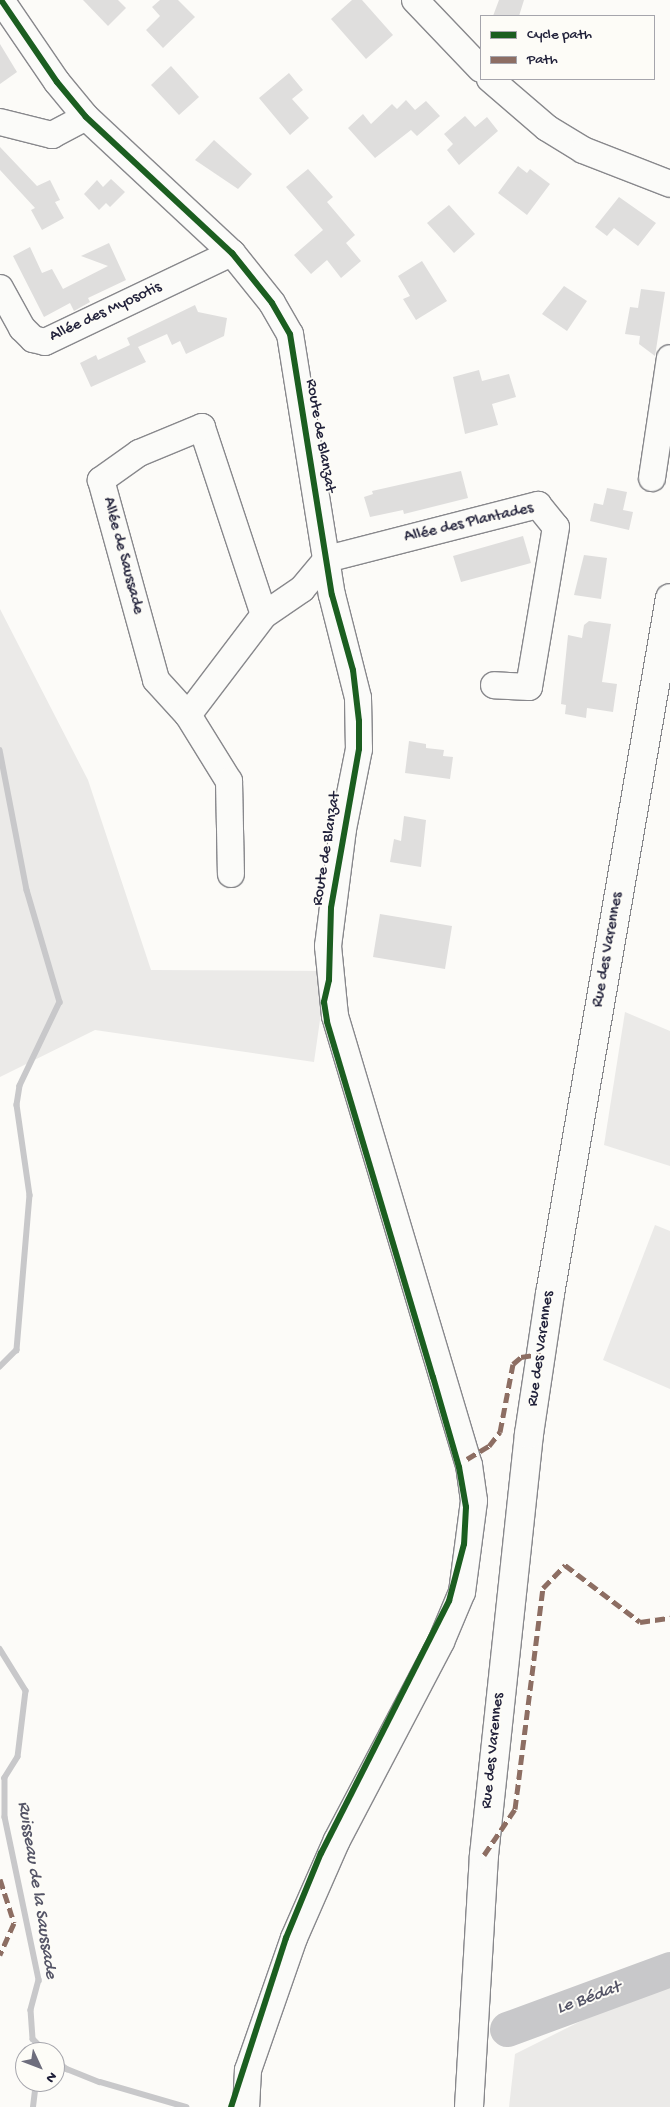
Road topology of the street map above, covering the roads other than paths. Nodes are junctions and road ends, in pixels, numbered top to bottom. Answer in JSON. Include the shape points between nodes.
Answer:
{"nodes":[{"id":1,"x":1,"y":0,"type":"edge"},
{"id":2,"x":415,"y":0,"type":"edge"},
{"id":3,"x":480,"y":68,"type":"edge"},
{"id":4,"x":491,"y":80,"type":"edge"},
{"id":5,"x":86,"y":117,"type":"junction"},
{"id":6,"x":0,"y":122,"type":"edge"},
{"id":7,"x":670,"y":184,"type":"edge"},
{"id":8,"x":232,"y":253,"type":"junction"},
{"id":9,"x":0,"y":288,"type":"edge"},
{"id":10,"x":670,"y":358,"type":"edge"},
{"id":11,"x":652,"y":478,"type":"dead end"},
{"id":12,"x":327,"y":559,"type":"junction"},
{"id":13,"x":670,"y":598,"type":"edge"},
{"id":14,"x":264,"y":615,"type":"junction"},
{"id":15,"x":494,"y":684,"type":"dead end"},
{"id":16,"x":188,"y":715,"type":"junction"},
{"id":17,"x":231,"y":874,"type":"dead end"},
{"id":18,"x":246,"y":2107,"type":"edge"},
{"id":19,"x":469,"y":2107,"type":"edge"}],
"edges":[{"from":1,"to":5,"type":"street","name":"Route de Blanzat","via":[[57,82]]},
{"from":2,"to":3,"type":"street"},
{"from":4,"to":7,"type":"street","via":[[547,128],[583,150]]},
{"from":5,"to":6,"type":"street","via":[[52,135]]},
{"from":5,"to":8,"type":"street","name":"Route de Blanzat"},
{"from":8,"to":9,"type":"street","name":"Allée des Myosotis","via":[[45,342],[33,339],[22,328]]},
{"from":8,"to":12,"type":"street","name":"Route de Blanzat","via":[[272,303],[290,334],[298,403]]},
{"from":10,"to":11,"type":"street"},
{"from":12,"to":14,"type":"street","via":[[302,589]]},
{"from":12,"to":15,"type":"street","name":"Allée des Plantades","via":[[538,505],[556,527],[529,688]]},
{"from":12,"to":18,"type":"street","name":"Route de Blanzat","via":[[332,596],[353,670],[359,721],[359,750],[331,908],[329,980],[351,1082],[469,1466],[474,1501],[471,1544],[462,1592],[441,1642],[337,1840],[294,1938],[248,2070]]},
{"from":13,"to":19,"type":"main road","name":"Rue des Varennes","via":[[550,1294],[529,1434],[484,1855]]},
{"from":14,"to":16,"type":"street"},
{"from":14,"to":16,"type":"street","name":"Allée de Saussade","via":[[202,427],[139,453],[101,480],[156,680]]},
{"from":16,"to":17,"type":"street","via":[[229,781]]}]}
